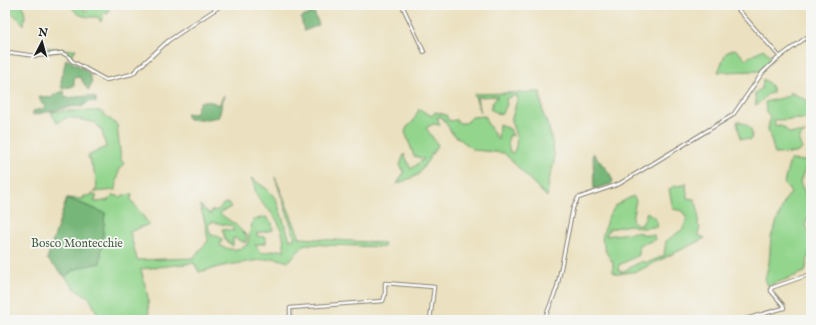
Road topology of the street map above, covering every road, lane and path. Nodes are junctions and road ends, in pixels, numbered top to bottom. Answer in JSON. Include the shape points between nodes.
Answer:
{"nodes":[{"id":1,"x":222,"y":5,"type":"edge"},
{"id":2,"x":402,"y":5,"type":"edge"},
{"id":3,"x":734,"y":5,"type":"edge"},
{"id":4,"x":811,"y":34,"type":"edge"},
{"id":5,"x":424,"y":52,"type":"dead end"},
{"id":6,"x":5,"y":55,"type":"edge"},
{"id":7,"x":780,"y":57,"type":"junction"},
{"id":8,"x":5,"y":85,"type":"edge"},
{"id":9,"x":5,"y":119,"type":"edge"},
{"id":10,"x":811,"y":274,"type":"edge"},
{"id":11,"x":290,"y":320,"type":"edge"},
{"id":12,"x":430,"y":320,"type":"edge"},
{"id":13,"x":544,"y":320,"type":"edge"},
{"id":14,"x":742,"y":320,"type":"edge"}],
"edges":[{"from":1,"to":6,"type":"street","via":[[168,41],[129,76],[106,80],[62,53],[36,56],[14,53]]},
{"from":2,"to":5,"type":"street"},
{"from":3,"to":7,"type":"street"},
{"from":4,"to":7,"type":"street"},
{"from":7,"to":13,"type":"street","via":[[763,72],[733,115],[620,184],[578,198],[573,208],[558,288]]},
{"from":8,"to":9,"type":"street"},
{"from":10,"to":14,"type":"street","via":[[771,288],[784,308]]},
{"from":11,"to":12,"type":"street","via":[[290,308],[383,301],[385,283],[434,287]]}]}
